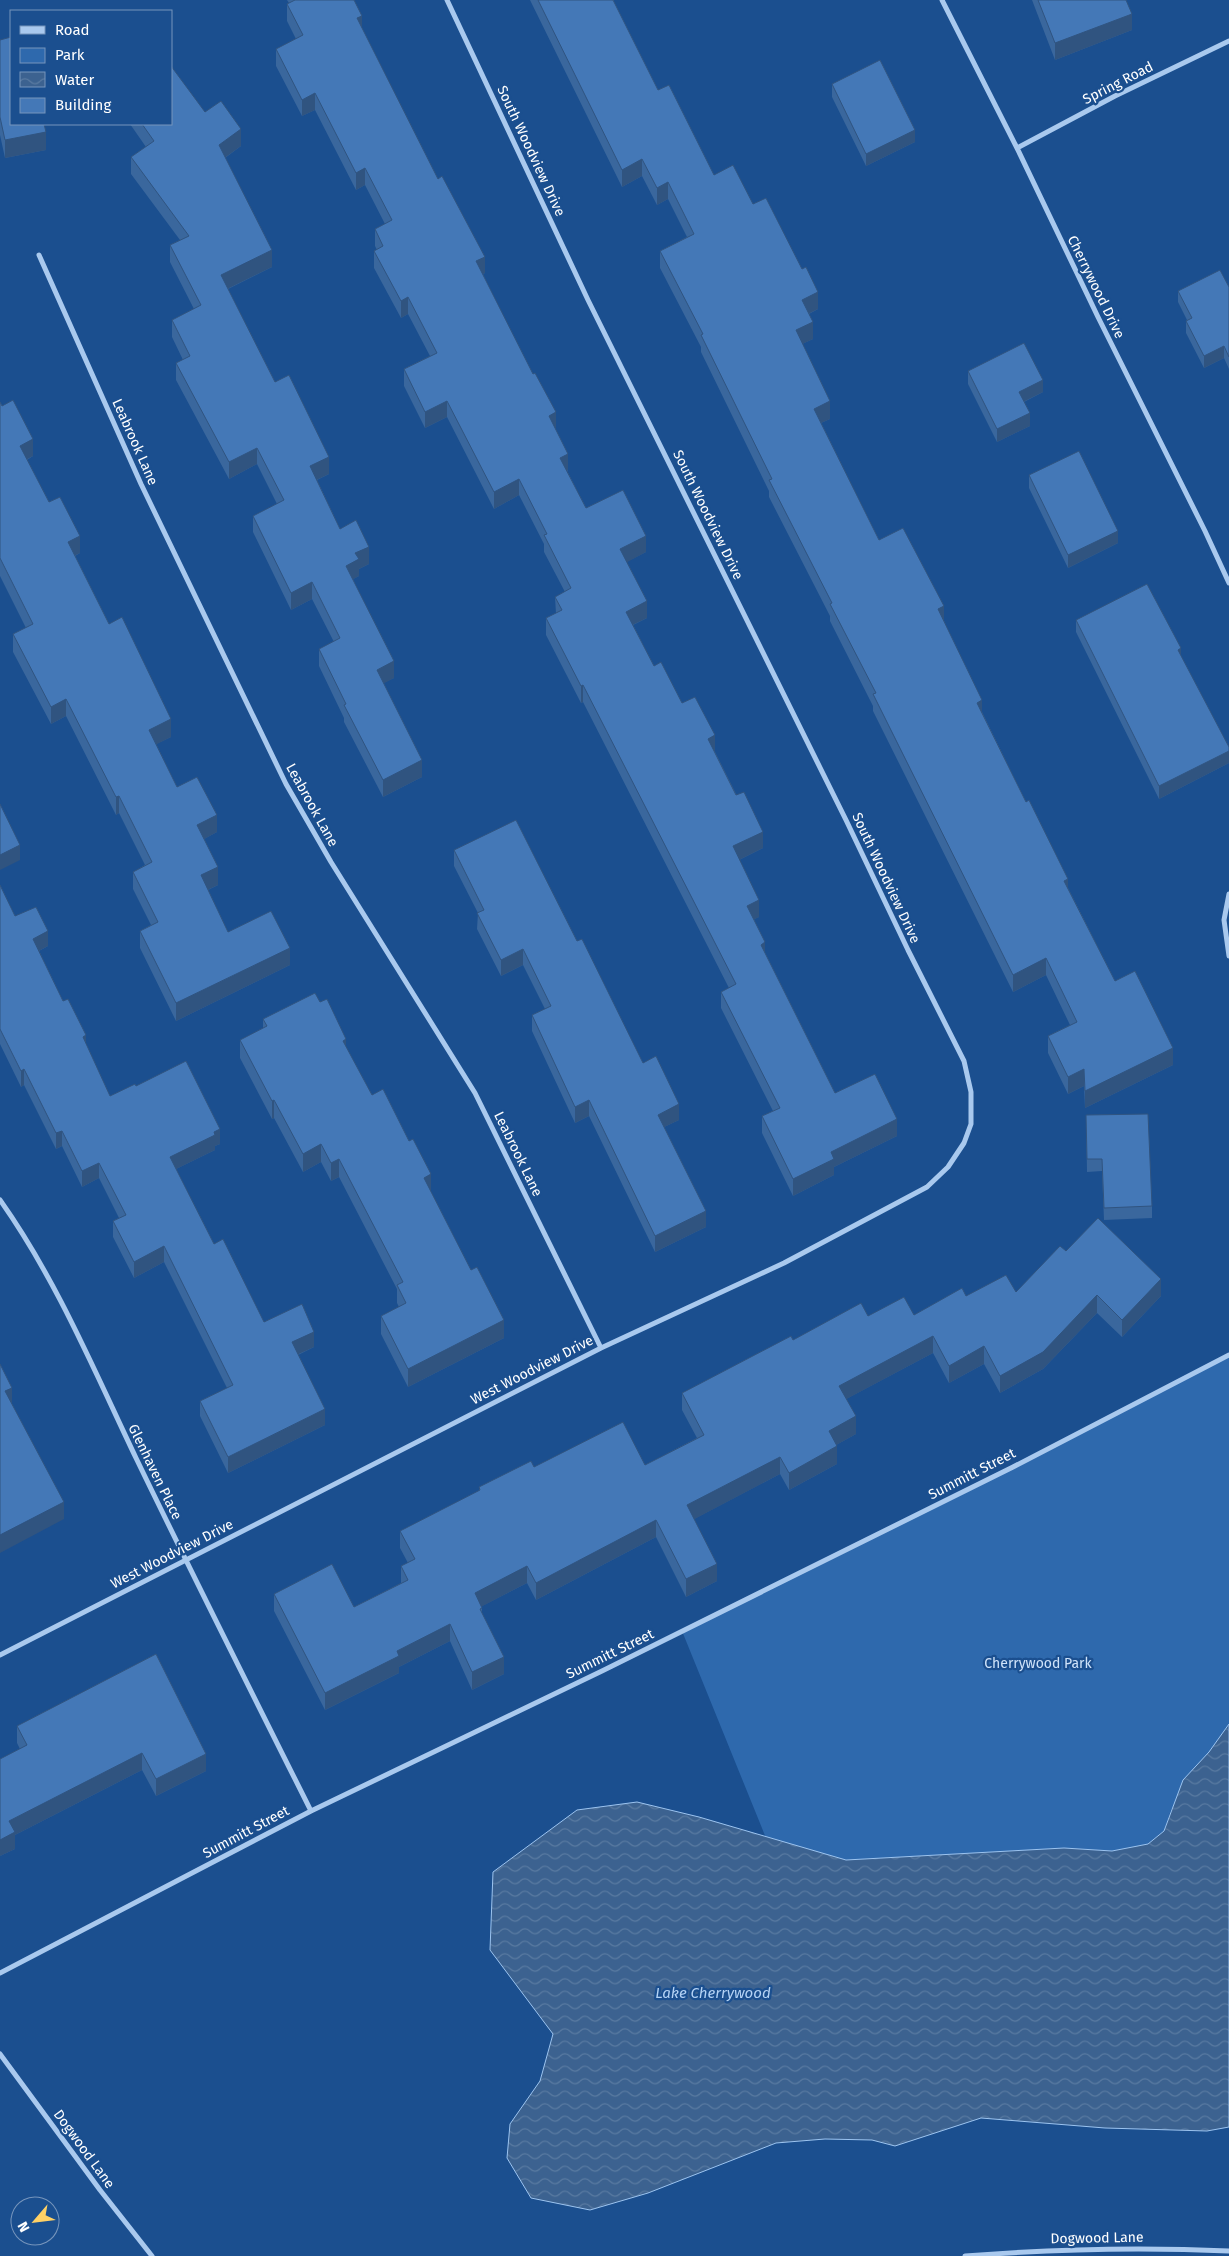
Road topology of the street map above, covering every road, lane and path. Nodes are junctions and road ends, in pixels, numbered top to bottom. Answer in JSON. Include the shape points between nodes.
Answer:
{"nodes":[{"id":1,"x":447,"y":0,"type":"edge"},
{"id":2,"x":942,"y":0,"type":"edge"},
{"id":3,"x":1229,"y":41,"type":"edge"},
{"id":4,"x":1017,"y":148,"type":"junction"},
{"id":5,"x":39,"y":255,"type":"dead end"},
{"id":6,"x":1229,"y":583,"type":"edge"},
{"id":7,"x":1229,"y":894,"type":"edge"},
{"id":8,"x":1229,"y":956,"type":"edge"},
{"id":9,"x":952,"y":1037,"type":"joint"},
{"id":10,"x":0,"y":1200,"type":"edge"},
{"id":11,"x":601,"y":1348,"type":"junction"},
{"id":12,"x":1229,"y":1355,"type":"edge"},
{"id":13,"x":185,"y":1560,"type":"junction"},
{"id":14,"x":0,"y":1655,"type":"edge"},
{"id":15,"x":310,"y":1811,"type":"junction"},
{"id":16,"x":0,"y":1973,"type":"edge"},
{"id":17,"x":0,"y":2054,"type":"edge"},
{"id":18,"x":1229,"y":2251,"type":"edge"},
{"id":19,"x":152,"y":2256,"type":"edge"},
{"id":20,"x":965,"y":2256,"type":"edge"}],
"edges":[{"from":1,"to":9,"type":"street","name":"South Woodview Drive","via":[[588,300]]},
{"from":2,"to":4,"type":"street","name":"Cherrywood Drive"},
{"from":3,"to":4,"type":"street","name":"Spring Road"},
{"from":4,"to":6,"type":"street","name":"Cherrywood Drive"},
{"from":5,"to":11,"type":"street","name":"Leabrook Lane","via":[[141,484],[286,784],[475,1093]]},
{"from":7,"to":8,"type":"street","via":[[1224,920]]},
{"from":9,"to":11,"type":"street","name":"West Woodview Drive","via":[[964,1061],[971,1092],[970,1124],[964,1143],[948,1167],[927,1187],[784,1263]]},
{"from":10,"to":13,"type":"street","name":"Glenhaven Place","via":[[26,1237],[57,1293]]},
{"from":11,"to":13,"type":"street","name":"West Woodview Drive"},
{"from":12,"to":15,"type":"street","name":"Summitt Street","via":[[1013,1467],[602,1671]]},
{"from":13,"to":14,"type":"street","name":"West Woodview Drive"},
{"from":13,"to":15,"type":"street","name":"Glenhaven Place"},
{"from":15,"to":16,"type":"street","name":"Summitt Street"},
{"from":17,"to":19,"type":"street","name":"Dogwood Lane"},
{"from":18,"to":20,"type":"street","name":"Dogwood Lane","via":[[1174,2248]]}]}
